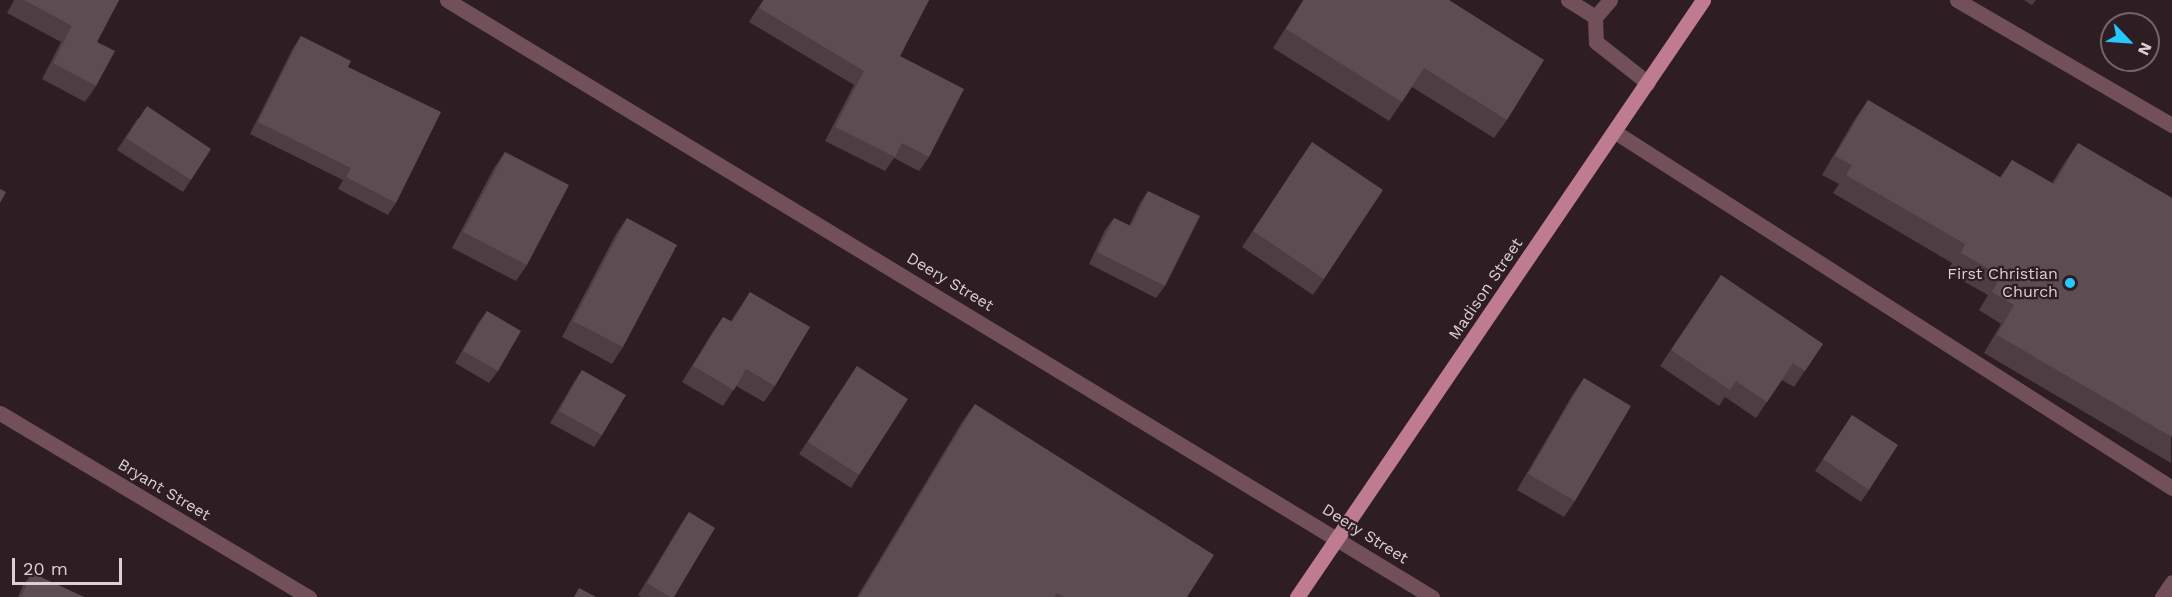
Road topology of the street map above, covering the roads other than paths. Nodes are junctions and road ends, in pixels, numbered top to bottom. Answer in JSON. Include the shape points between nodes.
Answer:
{"nodes":[{"id":1,"x":447,"y":0,"type":"edge"},
{"id":2,"x":1568,"y":0,"type":"edge"},
{"id":3,"x":1610,"y":0,"type":"edge"},
{"id":4,"x":1703,"y":0,"type":"edge"},
{"id":5,"x":1957,"y":0,"type":"edge"},
{"id":6,"x":1595,"y":17,"type":"junction"},
{"id":7,"x":1648,"y":83,"type":"junction"},
{"id":8,"x":2172,"y":125,"type":"edge"},
{"id":9,"x":1615,"y":132,"type":"junction"},
{"id":10,"x":0,"y":413,"type":"edge"},
{"id":11,"x":2172,"y":488,"type":"edge"},
{"id":12,"x":1338,"y":537,"type":"junction"},
{"id":13,"x":2172,"y":582,"type":"edge"},
{"id":14,"x":309,"y":597,"type":"edge"},
{"id":15,"x":1297,"y":597,"type":"edge"},
{"id":16,"x":1432,"y":597,"type":"edge"},
{"id":17,"x":2162,"y":597,"type":"edge"}],
"edges":[{"from":1,"to":12,"type":"street","name":"Deery Street"},
{"from":2,"to":6,"type":"street"},
{"from":3,"to":6,"type":"street"},
{"from":4,"to":7,"type":"main road","name":"Madison Street"},
{"from":5,"to":8,"type":"street"},
{"from":6,"to":7,"type":"street","via":[[1596,42]]},
{"from":7,"to":9,"type":"main road","name":"Madison Street"},
{"from":9,"to":11,"type":"street"},
{"from":9,"to":12,"type":"main road","name":"Madison Street"},
{"from":10,"to":14,"type":"street","name":"Bryant Street"},
{"from":12,"to":15,"type":"main road","name":"Madison Street"},
{"from":12,"to":16,"type":"street","name":"Deery Street"},
{"from":13,"to":17,"type":"street"}]}
